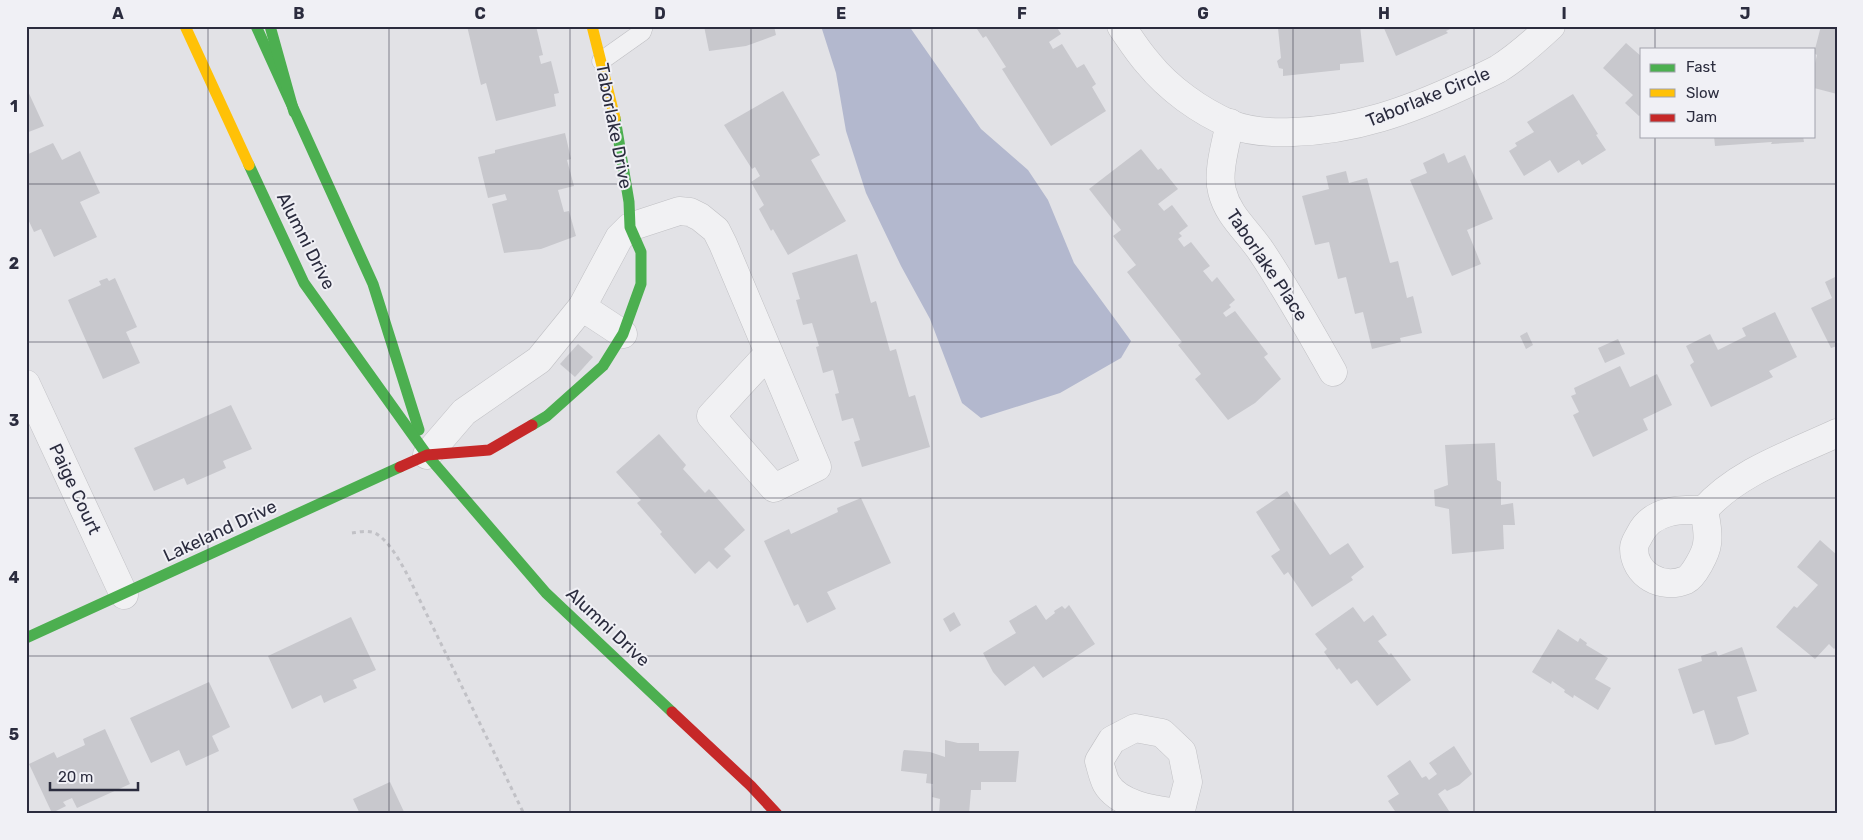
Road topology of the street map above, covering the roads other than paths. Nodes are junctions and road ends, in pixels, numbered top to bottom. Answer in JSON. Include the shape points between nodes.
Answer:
{"nodes":[{"id":1,"x":185,"y":26,"type":"edge"},
{"id":2,"x":256,"y":26,"type":"edge"},
{"id":3,"x":270,"y":26,"type":"edge"},
{"id":4,"x":592,"y":26,"type":"edge"},
{"id":5,"x":644,"y":26,"type":"edge"},
{"id":6,"x":1121,"y":26,"type":"edge"},
{"id":7,"x":1552,"y":26,"type":"edge"},
{"id":8,"x":601,"y":61,"type":"junction"},
{"id":9,"x":294,"y":112,"type":"junction"},
{"id":10,"x":1230,"y":124,"type":"junction"},
{"id":11,"x":630,"y":227,"type":"junction"},
{"id":12,"x":582,"y":307,"type":"junction"},
{"id":13,"x":623,"y":334,"type":"junction"},
{"id":14,"x":769,"y":353,"type":"junction"},
{"id":15,"x":1333,"y":372,"type":"dead end"},
{"id":16,"x":26,"y":384,"type":"edge"},
{"id":17,"x":1837,"y":433,"type":"edge"},
{"id":18,"x":427,"y":455,"type":"junction"},
{"id":19,"x":1704,"y":510,"type":"dead end"},
{"id":20,"x":124,"y":595,"type":"junction"},
{"id":21,"x":26,"y":638,"type":"edge"},
{"id":22,"x":777,"y":814,"type":"edge"}],
"edges":[{"from":1,"to":18,"type":"main road","name":"Alumni Drive","via":[[304,283]]},
{"from":2,"to":9,"type":"main road","name":"Alumni Drive"},
{"from":3,"to":9,"type":"main road"},
{"from":4,"to":8,"type":"main road","name":"Taborlake Drive"},
{"from":5,"to":8,"type":"lane","via":[[642,32]]},
{"from":6,"to":10,"type":"street","name":"Taborlake Circle","via":[[1149,64],[1174,88],[1197,107]]},
{"from":7,"to":10,"type":"street","name":"Taborlake Circle","via":[[1498,68],[1447,93],[1361,124],[1323,131],[1283,132],[1251,130]]},
{"from":8,"to":11,"type":"main road","name":"Taborlake Drive","via":[[622,153]]},
{"from":9,"to":18,"type":"main road","name":"Alumni Drive","via":[[373,284]]},
{"from":10,"to":15,"type":"street","name":"Taborlake Place","via":[[1221,189],[1227,209],[1256,244],[1295,303]]},
{"from":11,"to":12,"type":"street","via":[[619,238]]},
{"from":11,"to":13,"type":"main road","name":"Taborlake Drive","via":[[641,252],[641,284]]},
{"from":11,"to":14,"type":"street","via":[[679,211],[700,216],[716,230]]},
{"from":12,"to":13,"type":"street"},
{"from":12,"to":18,"type":"street","via":[[539,360],[464,412]]},
{"from":13,"to":18,"type":"main road","name":"Taborlake Drive","via":[[603,366],[547,416],[489,450]]},
{"from":14,"to":14,"type":"street","via":[[817,468],[774,488],[710,416]]},
{"from":16,"to":20,"type":"street","name":"Paige Court"},
{"from":17,"to":19,"type":"street","via":[[1761,468],[1731,486]]},
{"from":18,"to":20,"type":"main road","name":"Lakeland Drive"},
{"from":18,"to":22,"type":"main road","name":"Alumni Drive","via":[[546,593]]},
{"from":20,"to":21,"type":"main road","name":"Lakeland Drive"}]}
